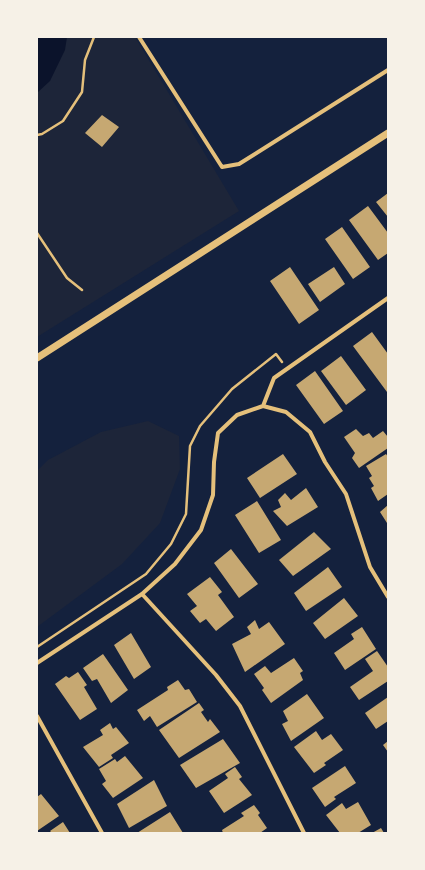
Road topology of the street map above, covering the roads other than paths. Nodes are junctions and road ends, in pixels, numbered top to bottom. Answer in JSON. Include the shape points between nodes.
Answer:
{"nodes":[{"id":1,"x":139,"y":37,"type":"edge"},
{"id":2,"x":388,"y":70,"type":"edge"},
{"id":3,"x":388,"y":133,"type":"edge"},
{"id":4,"x":388,"y":298,"type":"edge"},
{"id":5,"x":37,"y":358,"type":"edge"},
{"id":6,"x":263,"y":406,"type":"junction"},
{"id":7,"x":142,"y":594,"type":"junction"},
{"id":8,"x":388,"y":597,"type":"edge"},
{"id":9,"x":37,"y":663,"type":"edge"},
{"id":10,"x":37,"y":716,"type":"edge"},
{"id":11,"x":102,"y":833,"type":"edge"},
{"id":12,"x":304,"y":833,"type":"edge"}],
"edges":[{"from":1,"to":2,"type":"street","via":[[222,167],[239,164]]},
{"from":3,"to":5,"type":"street"},
{"from":4,"to":6,"type":"street","via":[[274,378]]},
{"from":6,"to":7,"type":"street","via":[[237,415],[218,433],[213,495],[201,530],[175,564]]},
{"from":6,"to":8,"type":"street","via":[[286,412],[310,432],[346,494],[370,567]]},
{"from":7,"to":9,"type":"street"},
{"from":7,"to":12,"type":"street","via":[[216,675],[240,706]]},
{"from":10,"to":11,"type":"street"}]}
